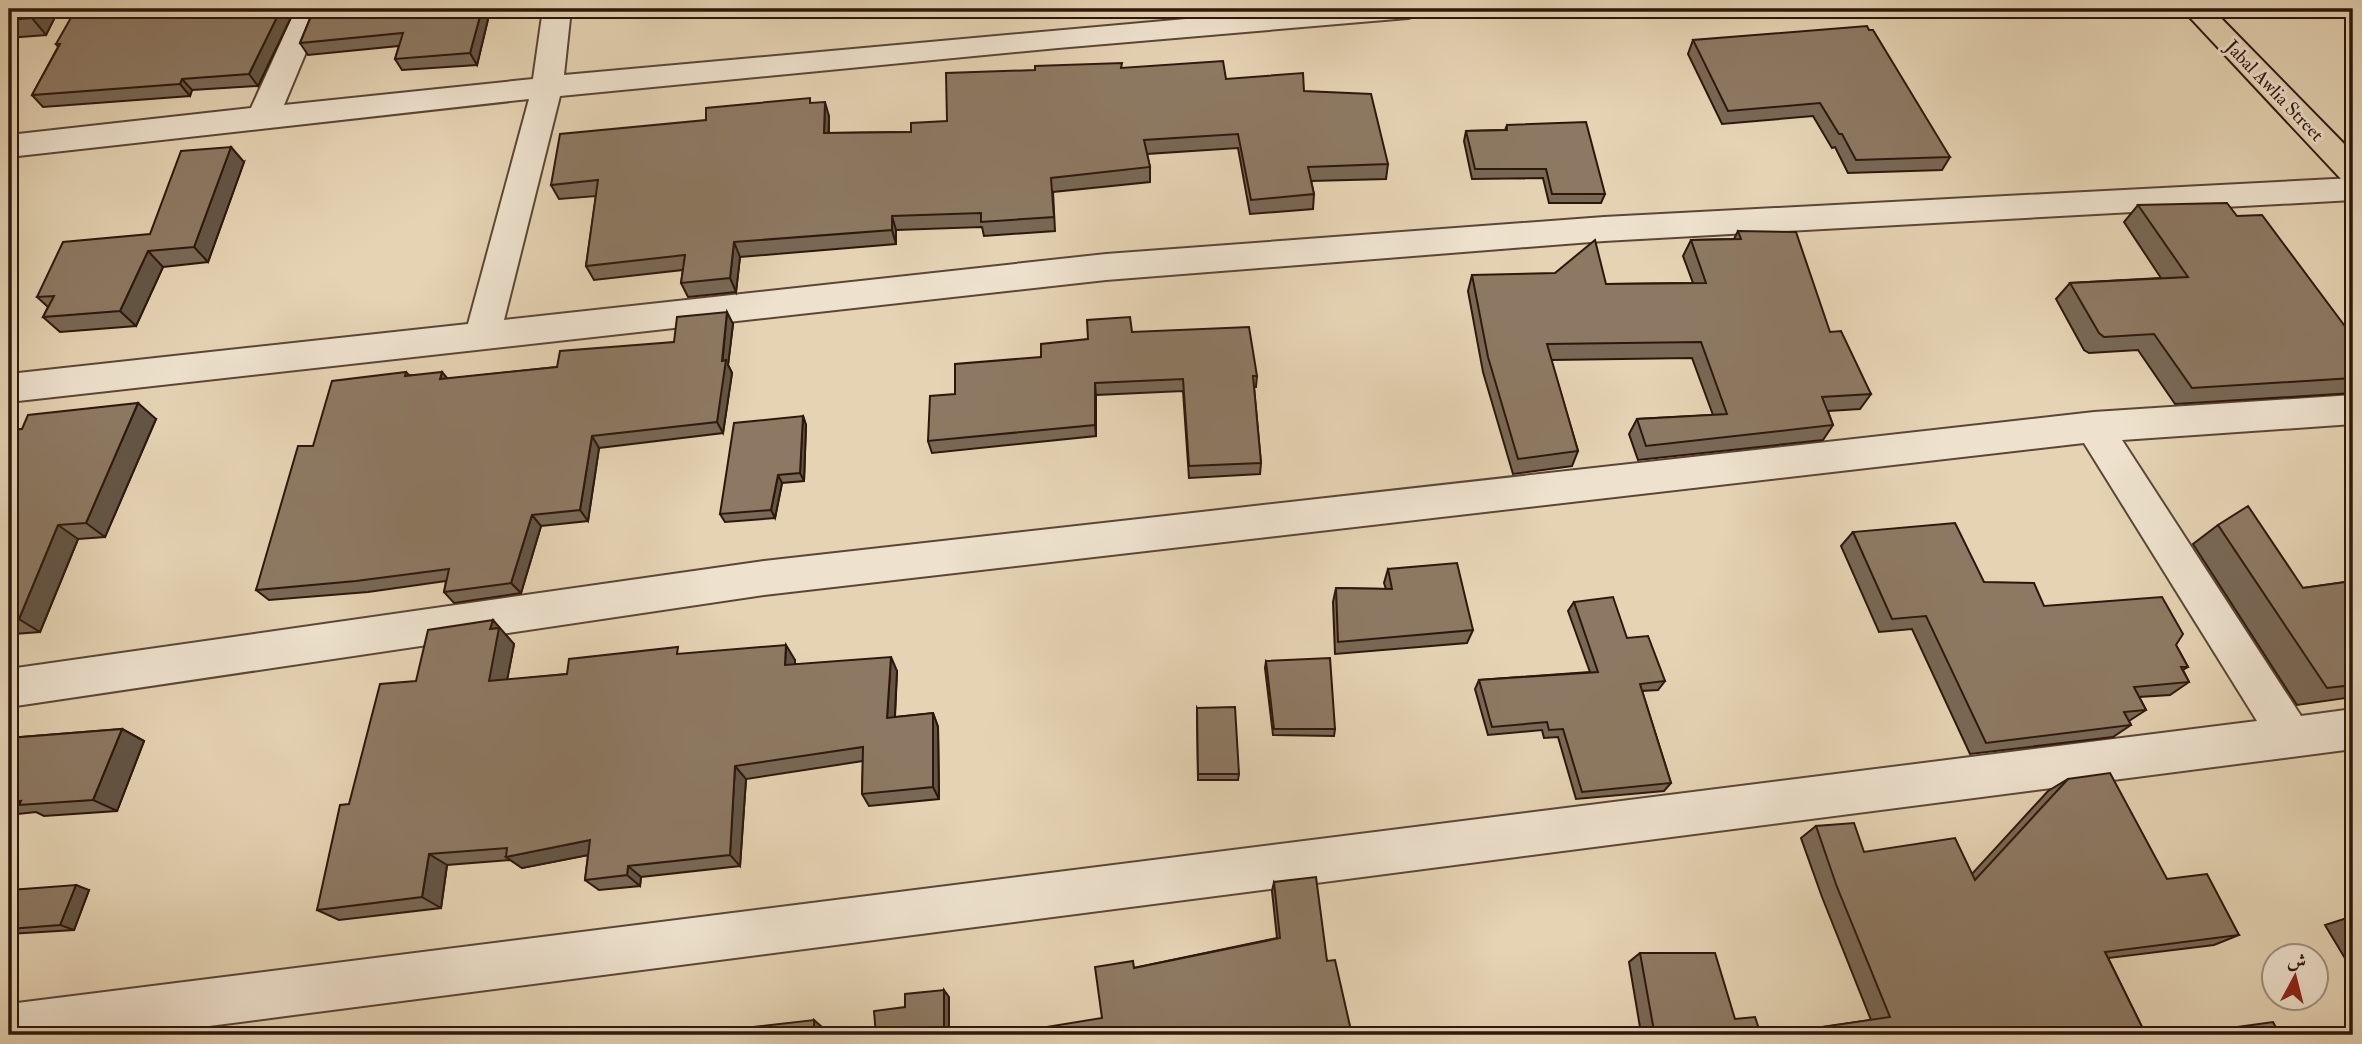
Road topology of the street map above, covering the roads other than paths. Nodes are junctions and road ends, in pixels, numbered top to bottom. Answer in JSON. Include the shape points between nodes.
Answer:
{"nodes":[{"id":1,"x":310,"y":9,"type":"edge"},
{"id":2,"x":557,"y":9,"type":"edge"},
{"id":3,"x":1408,"y":9,"type":"edge"},
{"id":4,"x":2196,"y":9,"type":"edge"},
{"id":5,"x":1051,"y":23,"type":"edge"},
{"id":6,"x":547,"y":88,"type":"junction"},
{"id":7,"x":263,"y":117,"type":"junction"},
{"id":8,"x":9,"y":146,"type":"edge"},
{"id":9,"x":2353,"y":172,"type":"edge"},
{"id":10,"x":2353,"y":189,"type":"edge"},
{"id":11,"x":482,"y":336,"type":"junction"},
{"id":12,"x":9,"y":388,"type":"edge"},
{"id":13,"x":2353,"y":409,"type":"edge"},
{"id":14,"x":2094,"y":427,"type":"junction"},
{"id":15,"x":9,"y":688,"type":"edge"},
{"id":16,"x":2353,"y":729,"type":"edge"},
{"id":17,"x":2289,"y":735,"type":"junction"},
{"id":18,"x":102,"y":1025,"type":"edge"},
{"id":19,"x":9,"y":1028,"type":"edge"}],
"edges":[{"from":1,"to":7,"type":"street"},
{"from":2,"to":6,"type":"street"},
{"from":3,"to":5,"type":"street"},
{"from":4,"to":9,"type":"highway","name":"Jabal Awlia Street"},
{"from":5,"to":6,"type":"street"},
{"from":6,"to":7,"type":"street"},
{"from":6,"to":11,"type":"street"},
{"from":7,"to":8,"type":"street"},
{"from":10,"to":11,"type":"street","via":[[1604,229],[1106,267]]},
{"from":11,"to":12,"type":"street"},
{"from":13,"to":14,"type":"street"},
{"from":14,"to":15,"type":"street","via":[[764,578]]},
{"from":14,"to":17,"type":"street"},
{"from":16,"to":17,"type":"street"},
{"from":17,"to":18,"type":"street"},
{"from":18,"to":19,"type":"street"}]}
